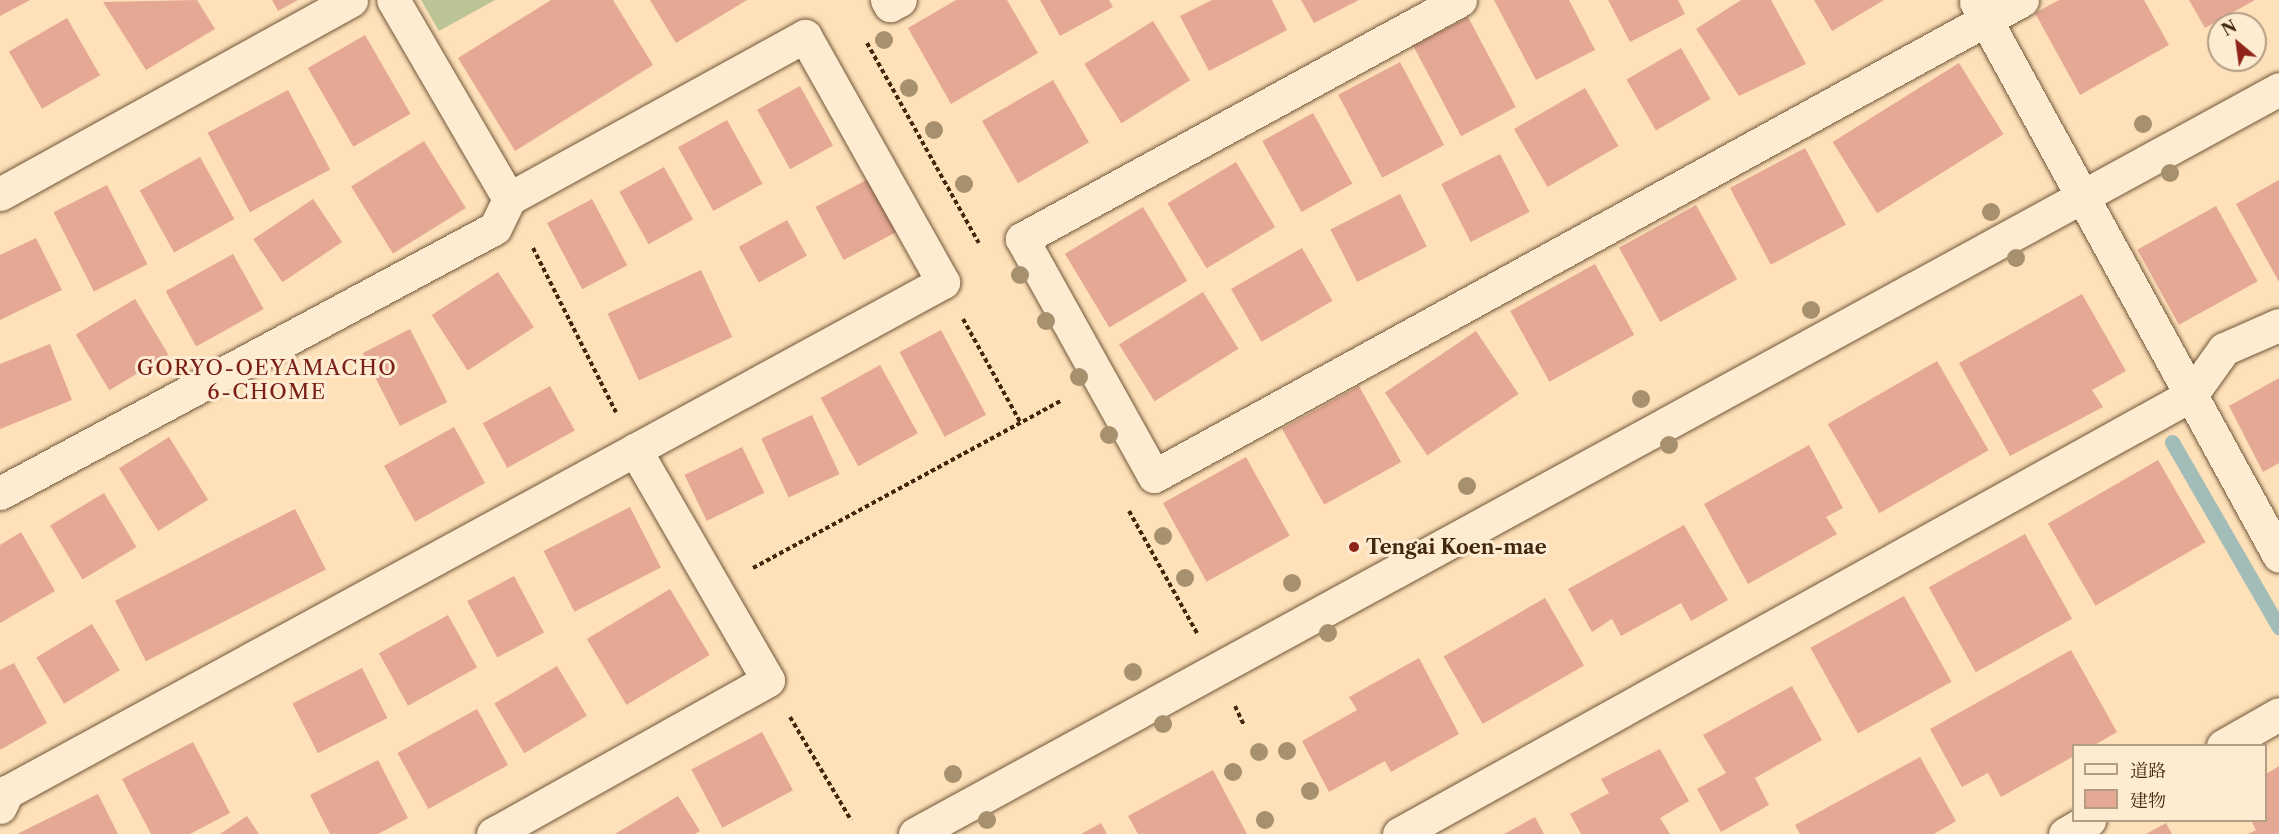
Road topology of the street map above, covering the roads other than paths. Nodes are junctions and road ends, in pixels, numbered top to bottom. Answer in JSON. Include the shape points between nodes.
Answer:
{"nodes":[{"id":1,"x":351,"y":0,"type":"edge"},
{"id":2,"x":393,"y":0,"type":"edge"},
{"id":3,"x":887,"y":0,"type":"edge"},
{"id":4,"x":900,"y":0,"type":"edge"},
{"id":5,"x":1460,"y":0,"type":"edge"},
{"id":6,"x":2022,"y":0,"type":"edge"},
{"id":7,"x":1980,"y":10,"type":"edge"},
{"id":8,"x":2279,"y":88,"type":"edge"},
{"id":9,"x":0,"y":194,"type":"edge"},
{"id":10,"x":2082,"y":196,"type":"junction"},
{"id":11,"x":508,"y":199,"type":"junction"},
{"id":12,"x":2279,"y":325,"type":"edge"},
{"id":13,"x":2191,"y":395,"type":"junction"},
{"id":14,"x":635,"y":450,"type":"junction"},
{"id":15,"x":0,"y":493,"type":"edge"},
{"id":16,"x":2279,"y":556,"type":"edge"},
{"id":17,"x":2279,"y":714,"type":"edge"},
{"id":18,"x":2226,"y":744,"type":"edge"},
{"id":19,"x":0,"y":807,"type":"edge"},
{"id":20,"x":2086,"y":822,"type":"edge"},
{"id":21,"x":509,"y":830,"type":"edge"},
{"id":22,"x":915,"y":834,"type":"edge"},
{"id":23,"x":1399,"y":834,"type":"edge"},
{"id":24,"x":2065,"y":834,"type":"edge"}],
"edges":[{"from":1,"to":9,"type":"street"},
{"from":2,"to":11,"type":"street"},
{"from":3,"to":4,"type":"street","via":[[890,5]]},
{"from":5,"to":7,"type":"street","via":[[1022,239],[1155,476]]},
{"from":6,"to":7,"type":"street"},
{"from":7,"to":10,"type":"street"},
{"from":8,"to":10,"type":"street"},
{"from":10,"to":13,"type":"street"},
{"from":10,"to":22,"type":"street"},
{"from":11,"to":14,"type":"street","via":[[805,36],[943,282]]},
{"from":11,"to":15,"type":"street","via":[[495,228]]},
{"from":12,"to":13,"type":"street","via":[[2224,349]]},
{"from":13,"to":16,"type":"street"},
{"from":13,"to":23,"type":"street"},
{"from":14,"to":19,"type":"street","via":[[7,792]]},
{"from":14,"to":21,"type":"street","via":[[768,680]]},
{"from":17,"to":18,"type":"street"},
{"from":20,"to":24,"type":"street"}]}
